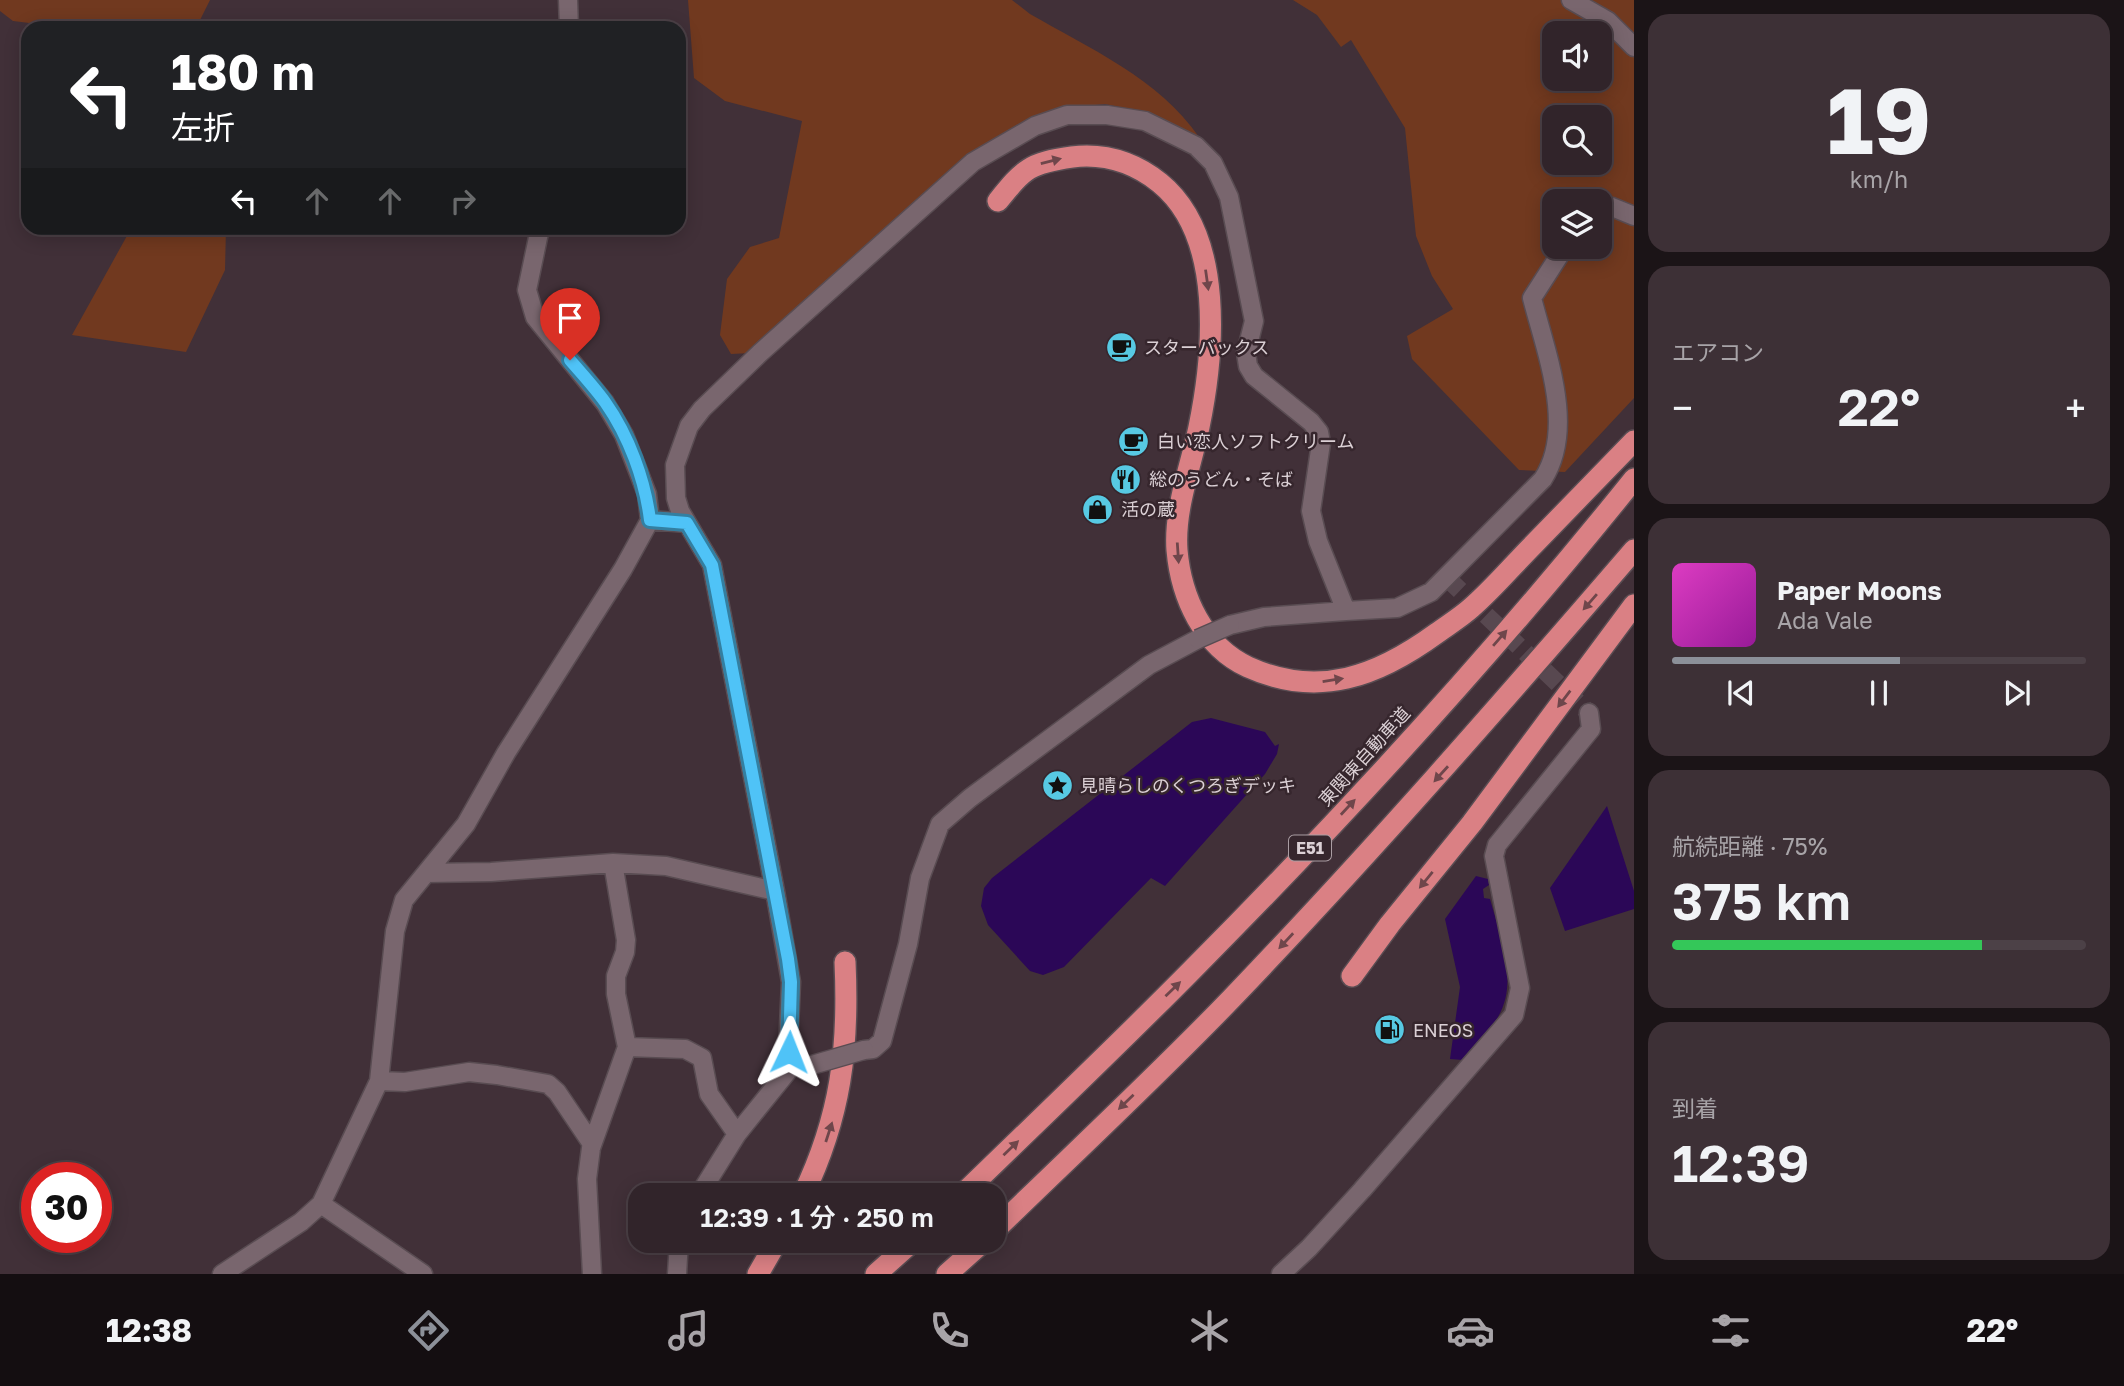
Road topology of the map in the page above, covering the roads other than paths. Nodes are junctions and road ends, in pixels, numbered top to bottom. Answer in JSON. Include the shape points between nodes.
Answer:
{"nodes":[{"id":1,"x":568,"y":0,"type":"edge"},
{"id":2,"x":1571,"y":0,"type":"edge"},
{"id":3,"x":569,"y":21,"type":"edge"},
{"id":4,"x":1634,"y":47,"type":"edge"},
{"id":5,"x":998,"y":201,"type":"dead end"},
{"id":6,"x":1612,"y":207,"type":"edge"},
{"id":7,"x":1634,"y":216,"type":"edge"},
{"id":8,"x":539,"y":235,"type":"edge"},
{"id":9,"x":1557,"y":259,"type":"edge"},
{"id":10,"x":1634,"y":441,"type":"edge"},
{"id":11,"x":1634,"y":480,"type":"edge"},
{"id":12,"x":650,"y":520,"type":"junction"},
{"id":13,"x":687,"y":523,"type":"junction"},
{"id":14,"x":1634,"y":550,"type":"edge"},
{"id":15,"x":1634,"y":605,"type":"edge"},
{"id":16,"x":1346,"y":611,"type":"junction"},
{"id":17,"x":1589,"y":713,"type":"dead end"},
{"id":18,"x":614,"y":863,"type":"junction"},
{"id":19,"x":426,"y":873,"type":"junction"},
{"id":20,"x":775,"y":891,"type":"junction"},
{"id":21,"x":845,"y":962,"type":"dead end"},
{"id":22,"x":1352,"y":976,"type":"dead end"},
{"id":23,"x":627,"y":1047,"type":"junction"},
{"id":24,"x":787,"y":1072,"type":"junction"},
{"id":25,"x":379,"y":1081,"type":"junction"},
{"id":26,"x":737,"y":1134,"type":"junction"},
{"id":27,"x":592,"y":1144,"type":"junction"},
{"id":28,"x":706,"y":1183,"type":"edge"},
{"id":29,"x":809,"y":1183,"type":"edge"},
{"id":30,"x":974,"y":1183,"type":"edge"},
{"id":31,"x":321,"y":1204,"type":"junction"},
{"id":32,"x":1006,"y":1219,"type":"edge"},
{"id":33,"x":679,"y":1253,"type":"edge"},
{"id":34,"x":770,"y":1253,"type":"edge"},
{"id":35,"x":900,"y":1253,"type":"edge"},
{"id":36,"x":971,"y":1253,"type":"edge"},
{"id":37,"x":222,"y":1274,"type":"edge"},
{"id":38,"x":423,"y":1274,"type":"edge"},
{"id":39,"x":592,"y":1274,"type":"edge"},
{"id":40,"x":677,"y":1274,"type":"edge"},
{"id":41,"x":758,"y":1274,"type":"edge"},
{"id":42,"x":876,"y":1274,"type":"edge"},
{"id":43,"x":947,"y":1274,"type":"edge"},
{"id":44,"x":1281,"y":1274,"type":"edge"}],
"edges":[{"from":1,"to":3,"type":"street"},
{"from":2,"to":4,"type":"street","via":[[1608,21]]},
{"from":5,"to":10,"type":"highway","one_way":true,"via":[[1023,171],[1037,165],[1104,156],[1153,177],[1186,215],[1205,263],[1211,341],[1178,527],[1179,570],[1191,612],[1225,653],[1267,675],[1318,682],[1361,675],[1395,662],[1470,609]]},
{"from":6,"to":7,"type":"street"},
{"from":8,"to":12,"type":"street","via":[[527,290],[534,317],[606,403],[647,494]]},
{"from":9,"to":16,"type":"street","via":[[1532,298],[1559,404],[1553,464],[1544,480],[1432,592],[1397,608]]},
{"from":30,"to":11,"type":"highway","name":"東関東自動車道","number":"E51","one_way":true,"via":[[1321,837],[1418,732]]},
{"from":12,"to":13,"type":"street"},
{"from":12,"to":19,"type":"street","via":[[466,824]]},
{"from":13,"to":16,"type":"street","via":[[674,479],[680,446],[702,409],[750,362],[973,162],[1035,126],[1067,115],[1107,115],[1145,121],[1196,146],[1213,163],[1229,197],[1254,321],[1246,353],[1248,366],[1319,432],[1311,511]]},
{"from":13,"to":20,"type":"street","via":[[712,565]]},
{"from":14,"to":32,"type":"highway","number":"E51","one_way":true,"via":[[1330,895]]},
{"from":15,"to":22,"type":"highway","one_way":true},
{"from":16,"to":24,"type":"street","bridge":true,"via":[[1264,617],[1198,639],[1149,665],[970,798],[940,824],[920,878],[882,1041],[873,1049]]},
{"from":17,"to":44,"type":"street","via":[[1591,729],[1497,845],[1494,856],[1520,988],[1514,1015],[1362,1190]]},
{"from":18,"to":19,"type":"street"},
{"from":18,"to":20,"type":"street","via":[[666,866]]},
{"from":18,"to":23,"type":"street","via":[[626,940],[615,994]]},
{"from":19,"to":25,"type":"street","via":[[404,900],[395,930]]},
{"from":20,"to":24,"type":"street","via":[[791,982]]},
{"from":29,"to":21,"type":"highway","one_way":true,"via":[[839,1092],[845,1045]]},
{"from":23,"to":26,"type":"street","via":[[685,1049],[702,1058],[709,1094]]},
{"from":23,"to":27,"type":"street"},
{"from":24,"to":26,"type":"street"},
{"from":25,"to":27,"type":"street","via":[[416,1081],[469,1072],[548,1084]]},
{"from":25,"to":31,"type":"street"},
{"from":26,"to":28,"type":"street"},
{"from":27,"to":39,"type":"street","via":[[587,1179]]},
{"from":31,"to":37,"type":"street"},
{"from":31,"to":38,"type":"street"},
{"from":33,"to":40,"type":"street"},
{"from":34,"to":41,"type":"highway"},
{"from":35,"to":42,"type":"highway"},
{"from":36,"to":43,"type":"highway"}]}
